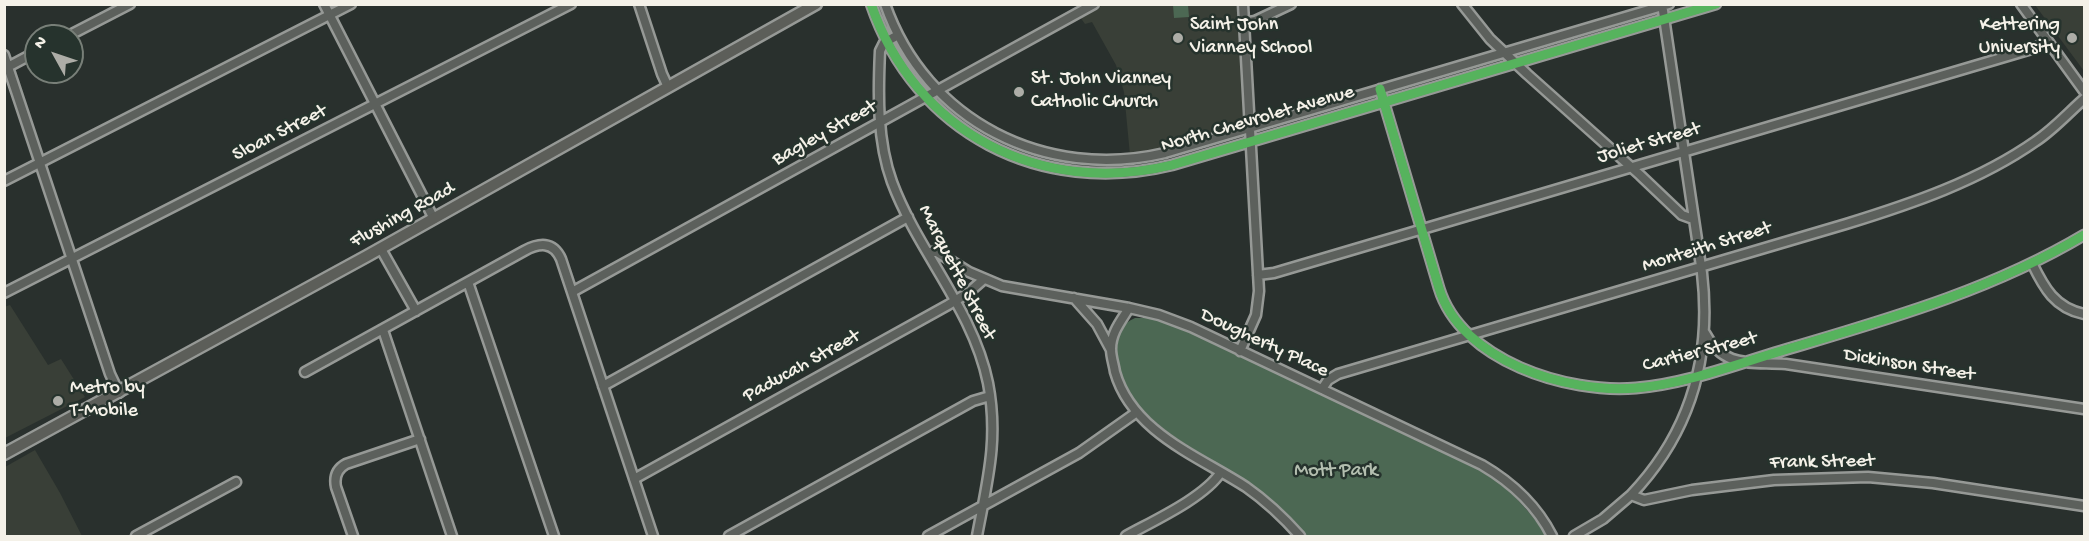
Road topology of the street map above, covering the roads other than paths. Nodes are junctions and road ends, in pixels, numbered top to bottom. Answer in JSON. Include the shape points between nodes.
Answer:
{"nodes":[{"id":1,"x":130,"y":4,"type":"edge"},
{"id":2,"x":324,"y":4,"type":"edge"},
{"id":3,"x":351,"y":4,"type":"edge"},
{"id":4,"x":571,"y":4,"type":"edge"},
{"id":5,"x":639,"y":4,"type":"edge"},
{"id":6,"x":816,"y":4,"type":"edge"},
{"id":7,"x":871,"y":4,"type":"edge"},
{"id":8,"x":885,"y":4,"type":"edge"},
{"id":9,"x":1094,"y":4,"type":"edge"},
{"id":10,"x":1243,"y":4,"type":"edge"},
{"id":11,"x":1291,"y":4,"type":"edge"},
{"id":12,"x":1462,"y":4,"type":"edge"},
{"id":13,"x":1716,"y":4,"type":"edge"},
{"id":14,"x":2021,"y":4,"type":"edge"},
{"id":15,"x":1664,"y":5,"type":"edge"},
{"id":16,"x":330,"y":16,"type":"junction"},
{"id":17,"x":1664,"y":20,"type":"junction"},
{"id":18,"x":1244,"y":23,"type":"junction"},
{"id":19,"x":84,"y":28,"type":"edge"},
{"id":20,"x":898,"y":35,"type":"junction"},
{"id":21,"x":886,"y":41,"type":"junction"},
{"id":22,"x":2048,"y":41,"type":"junction"},
{"id":23,"x":1504,"y":53,"type":"junction"},
{"id":24,"x":4,"y":55,"type":"edge"},
{"id":25,"x":24,"y":58,"type":"edge"},
{"id":26,"x":1516,"y":63,"type":"junction"},
{"id":27,"x":6,"y":68,"type":"edge"},
{"id":28,"x":668,"y":87,"type":"junction"},
{"id":29,"x":1380,"y":90,"type":"junction"},
{"id":30,"x":938,"y":91,"type":"junction"},
{"id":31,"x":2085,"y":91,"type":"edge"},
{"id":32,"x":926,"y":97,"type":"junction"},
{"id":33,"x":2085,"y":99,"type":"edge"},
{"id":34,"x":1384,"y":102,"type":"junction"},
{"id":35,"x":374,"y":104,"type":"junction"},
{"id":36,"x":881,"y":123,"type":"junction"},
{"id":37,"x":1250,"y":128,"type":"junction"},
{"id":38,"x":1250,"y":142,"type":"junction"},
{"id":39,"x":1684,"y":152,"type":"junction"},
{"id":40,"x":1088,"y":160,"type":"junction"},
{"id":41,"x":41,"y":163,"type":"junction"},
{"id":42,"x":1631,"y":167,"type":"junction"},
{"id":43,"x":1087,"y":174,"type":"junction"},
{"id":44,"x":4,"y":181,"type":"edge"},
{"id":45,"x":908,"y":217,"type":"junction"},
{"id":46,"x":434,"y":219,"type":"junction"},
{"id":47,"x":1693,"y":219,"type":"junction"},
{"id":48,"x":1421,"y":229,"type":"junction"},
{"id":49,"x":2085,"y":235,"type":"edge"},
{"id":50,"x":381,"y":249,"type":"junction"},
{"id":51,"x":928,"y":252,"type":"junction"},
{"id":52,"x":72,"y":259,"type":"junction"},
{"id":53,"x":2032,"y":263,"type":"junction"},
{"id":54,"x":1701,"y":267,"type":"junction"},
{"id":55,"x":1258,"y":275,"type":"junction"},
{"id":56,"x":984,"y":279,"type":"junction"},
{"id":57,"x":468,"y":282,"type":"junction"},
{"id":58,"x":572,"y":292,"type":"junction"},
{"id":59,"x":4,"y":294,"type":"edge"},
{"id":60,"x":1074,"y":298,"type":"junction"},
{"id":61,"x":955,"y":301,"type":"junction"},
{"id":62,"x":1129,"y":308,"type":"junction"},
{"id":63,"x":416,"y":311,"type":"junction"},
{"id":64,"x":2085,"y":314,"type":"edge"},
{"id":65,"x":382,"y":330,"type":"junction"},
{"id":66,"x":1705,"y":333,"type":"junction"},
{"id":67,"x":1470,"y":335,"type":"junction"},
{"id":68,"x":1111,"y":350,"type":"junction"},
{"id":69,"x":1240,"y":351,"type":"junction"},
{"id":70,"x":1742,"y":363,"type":"junction"},
{"id":71,"x":305,"y":372,"type":"dead end"},
{"id":72,"x":1698,"y":375,"type":"junction"},
{"id":73,"x":603,"y":386,"type":"junction"},
{"id":74,"x":1322,"y":389,"type":"junction"},
{"id":75,"x":119,"y":393,"type":"junction"},
{"id":76,"x":990,"y":396,"type":"junction"},
{"id":77,"x":2085,"y":409,"type":"edge"},
{"id":78,"x":1137,"y":412,"type":"junction"},
{"id":79,"x":420,"y":439,"type":"junction"},
{"id":80,"x":4,"y":454,"type":"edge"},
{"id":81,"x":1221,"y":472,"type":"junction"},
{"id":82,"x":634,"y":478,"type":"junction"},
{"id":83,"x":236,"y":482,"type":"dead end"},
{"id":84,"x":1631,"y":495,"type":"junction"},
{"id":85,"x":983,"y":506,"type":"junction"},
{"id":86,"x":2085,"y":506,"type":"edge"},
{"id":87,"x":136,"y":537,"type":"edge"},
{"id":88,"x":353,"y":537,"type":"edge"},
{"id":89,"x":453,"y":537,"type":"edge"},
{"id":90,"x":554,"y":537,"type":"edge"},
{"id":91,"x":653,"y":537,"type":"edge"},
{"id":92,"x":729,"y":537,"type":"edge"},
{"id":93,"x":928,"y":537,"type":"edge"},
{"id":94,"x":976,"y":537,"type":"edge"},
{"id":95,"x":1126,"y":537,"type":"edge"},
{"id":96,"x":1300,"y":537,"type":"edge"},
{"id":97,"x":1552,"y":537,"type":"edge"},
{"id":98,"x":1574,"y":537,"type":"edge"}],
"edges":[{"from":1,"to":19,"type":"street"},
{"from":2,"to":16,"type":"street"},
{"from":3,"to":16,"type":"street"},
{"from":4,"to":35,"type":"street","name":"Sloan Street"},
{"from":5,"to":28,"type":"street"},
{"from":6,"to":28,"type":"main road","name":"Flushing Road"},
{"from":7,"to":21,"type":"street","name":"North Chevrolet Avenue"},
{"from":8,"to":20,"type":"street","name":"North Chevrolet Avenue"},
{"from":9,"to":30,"type":"street","name":"Bagley Street"},
{"from":10,"to":18,"type":"street"},
{"from":11,"to":18,"type":"street"},
{"from":12,"to":23,"type":"street"},
{"from":13,"to":17,"type":"street","name":"North Chevrolet Avenue"},
{"from":14,"to":22,"type":"street"},
{"from":15,"to":17,"type":"street"},
{"from":15,"to":23,"type":"street","name":"North Chevrolet Avenue"},
{"from":16,"to":35,"type":"street"},
{"from":16,"to":41,"type":"street"},
{"from":17,"to":26,"type":"street","name":"North Chevrolet Avenue"},
{"from":17,"to":39,"type":"street"},
{"from":18,"to":37,"type":"street"},
{"from":20,"to":21,"type":"street"},
{"from":20,"to":30,"type":"street","name":"North Chevrolet Avenue"},
{"from":21,"to":32,"type":"street","name":"North Chevrolet Avenue"},
{"from":21,"to":36,"type":"street","name":"Marquette Street","via":[[879,51]]},
{"from":22,"to":31,"type":"street"},
{"from":22,"to":39,"type":"street","name":"Joliet Street"},
{"from":23,"to":26,"type":"street"},
{"from":23,"to":29,"type":"street","name":"North Chevrolet Avenue"},
{"from":24,"to":27,"type":"street"},
{"from":25,"to":27,"type":"street"},
{"from":26,"to":34,"type":"street","name":"North Chevrolet Avenue"},
{"from":26,"to":42,"type":"street"},
{"from":27,"to":41,"type":"street"},
{"from":28,"to":46,"type":"main road","name":"Flushing Road"},
{"from":29,"to":34,"type":"street","name":"Cartier Street"},
{"from":29,"to":37,"type":"street","name":"North Chevrolet Avenue"},
{"from":30,"to":32,"type":"street","name":"Bagley Street"},
{"from":30,"to":40,"type":"street","name":"North Chevrolet Avenue","via":[[970,118],[1006,139],[1044,153]]},
{"from":32,"to":36,"type":"street","name":"Bagley Street"},
{"from":32,"to":43,"type":"street","name":"North Chevrolet Avenue","via":[[961,128],[1000,151],[1045,167]]},
{"from":33,"to":54,"type":"street","name":"Monteith Street","via":[[2038,140],[1960,183],[1879,214]]},
{"from":34,"to":38,"type":"street","name":"North Chevrolet Avenue"},
{"from":34,"to":48,"type":"street","name":"Cartier Street"},
{"from":35,"to":46,"type":"street"},
{"from":35,"to":52,"type":"street","name":"Sloan Street"},
{"from":36,"to":45,"type":"street","name":"Marquette Street","via":[[888,172]]},
{"from":36,"to":58,"type":"street","name":"Bagley Street"},
{"from":37,"to":38,"type":"street"},
{"from":37,"to":40,"type":"street","name":"North Chevrolet Avenue","via":[[1147,157]]},
{"from":38,"to":43,"type":"street","name":"North Chevrolet Avenue","via":[[1150,170]]},
{"from":38,"to":55,"type":"street"},
{"from":39,"to":42,"type":"street","name":"Joliet Street"},
{"from":39,"to":47,"type":"street"},
{"from":40,"to":43,"type":"street"},
{"from":41,"to":44,"type":"street"},
{"from":41,"to":52,"type":"street"},
{"from":42,"to":47,"type":"street","via":[[1682,215]]},
{"from":42,"to":48,"type":"street","name":"Joliet Street"},
{"from":45,"to":51,"type":"street","name":"Marquette Street"},
{"from":45,"to":73,"type":"street"},
{"from":46,"to":50,"type":"main road","name":"Flushing Road"},
{"from":47,"to":54,"type":"street"},
{"from":48,"to":55,"type":"street","name":"Joliet Street"},
{"from":48,"to":67,"type":"street","name":"Cartier Street","via":[[1443,300]]},
{"from":49,"to":53,"type":"street","name":"Cartier Street"},
{"from":50,"to":63,"type":"street"},
{"from":50,"to":75,"type":"main road","name":"Flushing Road"},
{"from":51,"to":56,"type":"street","name":"Dougherty Place","via":[[938,252]]},
{"from":51,"to":61,"type":"street","name":"Marquette Street"},
{"from":52,"to":59,"type":"street","name":"Sloan Street"},
{"from":52,"to":75,"type":"street"},
{"from":53,"to":64,"type":"street","via":[[2053,299]]},
{"from":53,"to":70,"type":"street","name":"Cartier Street","via":[[1918,310]]},
{"from":54,"to":66,"type":"street"},
{"from":54,"to":67,"type":"street","name":"Monteith Street"},
{"from":55,"to":69,"type":"street","via":[[1257,309]]},
{"from":56,"to":60,"type":"street","name":"Dougherty Place","via":[[1014,289]]},
{"from":56,"to":61,"type":"street","name":"Paducah Street"},
{"from":57,"to":58,"type":"street","via":[[542,244],[559,254]]},
{"from":57,"to":63,"type":"street"},
{"from":57,"to":90,"type":"street"},
{"from":58,"to":73,"type":"street"},
{"from":60,"to":62,"type":"street","name":"Dougherty Place"},
{"from":60,"to":68,"type":"street","via":[[1097,324]]},
{"from":61,"to":76,"type":"street","name":"Marquette Street","via":[[977,348]]},
{"from":61,"to":82,"type":"street","name":"Paducah Street"},
{"from":62,"to":68,"type":"street","via":[[1115,332]]},
{"from":62,"to":69,"type":"street","name":"Dougherty Place","via":[[1179,322]]},
{"from":63,"to":65,"type":"street"},
{"from":65,"to":71,"type":"street"},
{"from":65,"to":79,"type":"street"},
{"from":66,"to":70,"type":"street","via":[[1723,353]]},
{"from":66,"to":72,"type":"street"},
{"from":67,"to":72,"type":"street","name":"Cartier Street","via":[[1513,363],[1578,385],[1635,388]]},
{"from":67,"to":74,"type":"street","name":"Monteith Street","via":[[1338,374]]},
{"from":68,"to":78,"type":"street","via":[[1120,386]]},
{"from":69,"to":74,"type":"street","name":"Dougherty Place"},
{"from":70,"to":72,"type":"street","name":"Cartier Street"},
{"from":70,"to":77,"type":"street","name":"Dickinson Street","via":[[1802,366]]},
{"from":72,"to":84,"type":"street","via":[[1677,433],[1658,464]]},
{"from":73,"to":82,"type":"street"},
{"from":74,"to":97,"type":"street","name":"Dougherty Place","via":[[1495,473],[1530,504]]},
{"from":75,"to":80,"type":"main road","name":"Flushing Road"},
{"from":76,"to":85,"type":"street","name":"Marquette Street","via":[[993,453]]},
{"from":76,"to":92,"type":"street","via":[[973,401]]},
{"from":78,"to":81,"type":"street","via":[[1162,435]]},
{"from":78,"to":85,"type":"street","via":[[1079,453]]},
{"from":79,"to":88,"type":"street","via":[[333,470]]},
{"from":79,"to":89,"type":"street"},
{"from":81,"to":95,"type":"street","via":[[1197,495]]},
{"from":81,"to":96,"type":"street","via":[[1266,502]]},
{"from":82,"to":91,"type":"street"},
{"from":83,"to":87,"type":"street"},
{"from":84,"to":86,"type":"street","name":"Frank Street","via":[[1644,500],[1774,480],[1868,477]]},
{"from":84,"to":98,"type":"street","via":[[1604,519]]},
{"from":85,"to":93,"type":"street"},
{"from":85,"to":94,"type":"street","name":"Marquette Street"}]}
